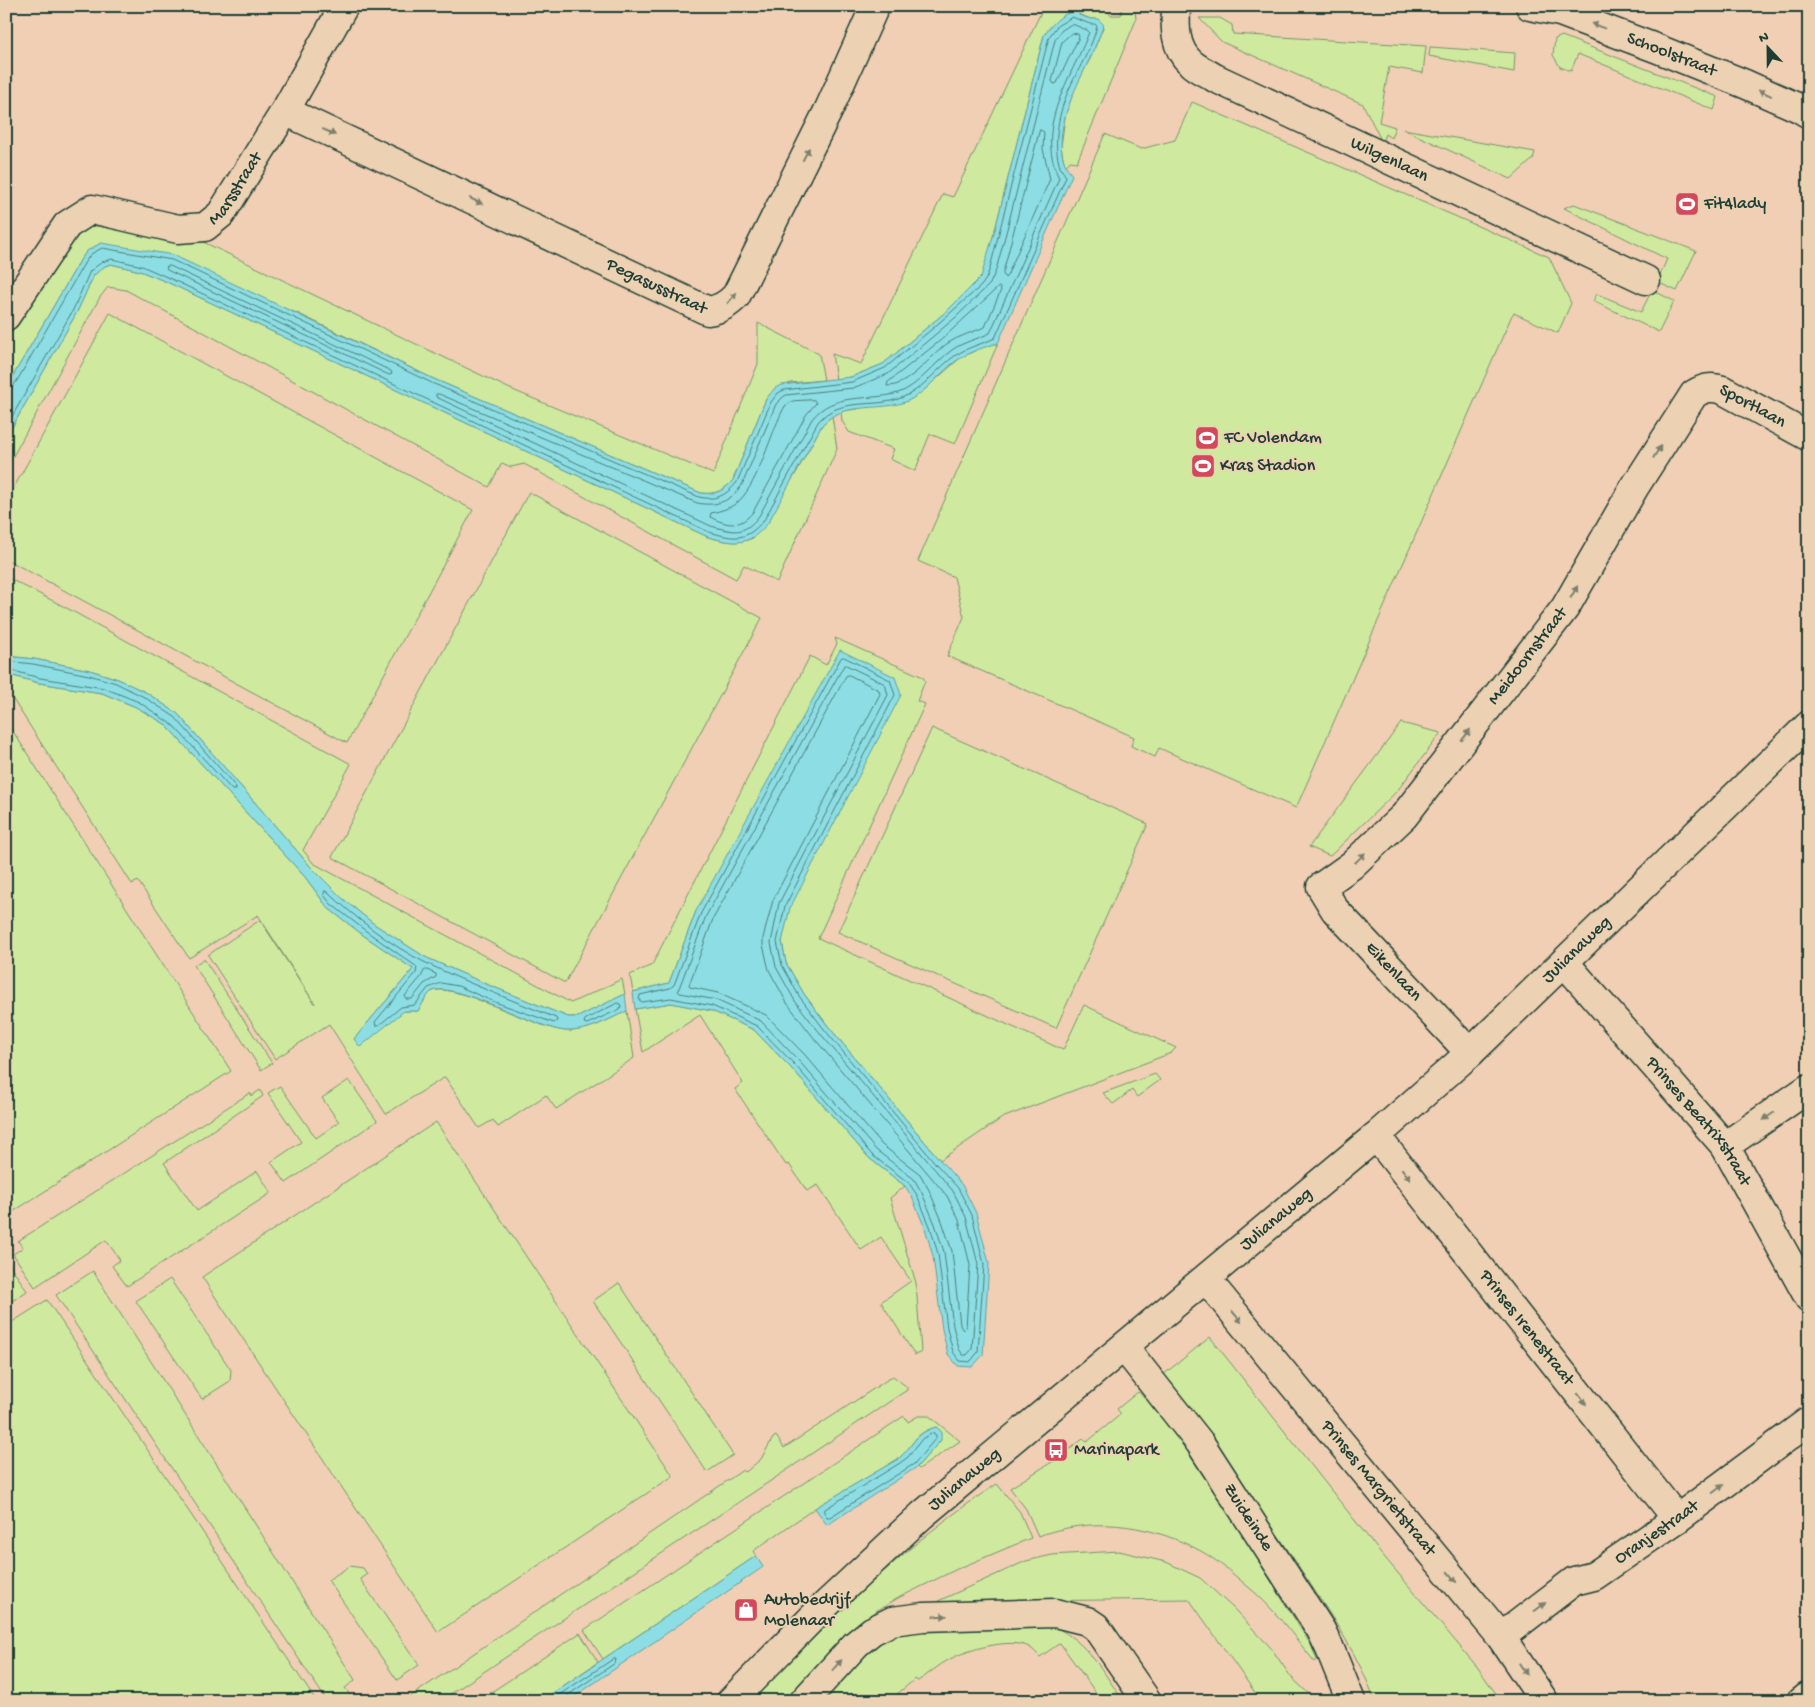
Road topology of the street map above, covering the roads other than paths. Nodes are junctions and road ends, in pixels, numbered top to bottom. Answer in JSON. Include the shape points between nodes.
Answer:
{"nodes":[{"id":1,"x":344,"y":6,"type":"edge"},
{"id":2,"x":875,"y":6,"type":"edge"},
{"id":3,"x":1176,"y":6,"type":"edge"},
{"id":4,"x":1541,"y":7,"type":"edge"},
{"id":5,"x":285,"y":111,"type":"junction"},
{"id":6,"x":1809,"y":114,"type":"edge"},
{"id":7,"x":1646,"y":280,"type":"dead end"},
{"id":8,"x":6,"y":316,"type":"edge"},
{"id":9,"x":1694,"y":394,"type":"joint"},
{"id":10,"x":1809,"y":437,"type":"edge"},
{"id":11,"x":1809,"y":725,"type":"edge"},
{"id":12,"x":1321,"y":887,"type":"joint"},
{"id":13,"x":1564,"y":962,"type":"junction"},
{"id":14,"x":1470,"y":1053,"type":"junction"},
{"id":15,"x":1809,"y":1088,"type":"edge"},
{"id":16,"x":1376,"y":1136,"type":"junction"},
{"id":17,"x":1726,"y":1146,"type":"junction"},
{"id":18,"x":1206,"y":1279,"type":"junction"},
{"id":19,"x":1809,"y":1298,"type":"edge"},
{"id":20,"x":1124,"y":1347,"type":"junction"},
{"id":21,"x":1809,"y":1421,"type":"edge"},
{"id":22,"x":1677,"y":1520,"type":"junction"},
{"id":23,"x":1501,"y":1637,"type":"junction"},
{"id":24,"x":1809,"y":1696,"type":"edge"},
{"id":25,"x":731,"y":1701,"type":"edge"},
{"id":26,"x":804,"y":1701,"type":"edge"},
{"id":27,"x":1148,"y":1701,"type":"edge"},
{"id":28,"x":1351,"y":1701,"type":"edge"},
{"id":29,"x":1544,"y":1701,"type":"edge"},
{"id":30,"x":1801,"y":1701,"type":"edge"}],
"edges":[{"from":1,"to":5,"type":"street","name":"Marsstraat"},
{"from":5,"to":2,"type":"street","name":"Pegasusstraat","one_way":true,"via":[[708,311],[728,304],[736,296],[829,108]]},
{"from":3,"to":7,"type":"street","name":"Wilgenlaan","via":[[1176,39],[1184,54],[1190,63],[1215,78]]},
{"from":6,"to":4,"type":"street","name":"Schoolstraat","one_way":true,"via":[[1658,49]]},
{"from":5,"to":8,"type":"street","name":"Marsstraat","via":[[221,214],[205,227],[178,229],[92,209],[67,225]]},
{"from":9,"to":10,"type":"street","name":"Sportlaan","via":[[1713,387],[1723,390]]},
{"from":12,"to":9,"type":"street","name":"Meidoornstraat","one_way":true,"via":[[1352,865],[1404,816],[1565,608],[1634,488]]},
{"from":11,"to":13,"type":"street","name":"Julianaweg"},
{"from":12,"to":14,"type":"street","name":"Eikenlaan","via":[[1335,910]]},
{"from":13,"to":14,"type":"street","name":"Julianaweg"},
{"from":13,"to":17,"type":"street","name":"Prinses Beatrixstraat"},
{"from":14,"to":16,"type":"street","name":"Julianaweg"},
{"from":15,"to":17,"type":"street","one_way":true},
{"from":16,"to":18,"type":"street","name":"Julianaweg"},
{"from":16,"to":22,"type":"street","name":"Prinses Irenestraat","one_way":true},
{"from":17,"to":19,"type":"street","name":"Prinses Beatrixstraat"},
{"from":18,"to":20,"type":"street","name":"Julianaweg"},
{"from":18,"to":23,"type":"street","name":"Prinses Margrietstraat","one_way":true},
{"from":20,"to":25,"type":"street","name":"Julianaweg","via":[[922,1515],[820,1610]]},
{"from":20,"to":28,"type":"street","name":"Zuideinde","via":[[1224,1478],[1321,1630]]},
{"from":22,"to":21,"type":"street","name":"Oranjestraat","one_way":true},
{"from":23,"to":22,"type":"street","name":"Oranjestraat","one_way":true,"via":[[1574,1582],[1594,1576]]},
{"from":23,"to":29,"type":"street","name":"Prinses Margrietstraat","one_way":true},
{"from":24,"to":30,"type":"street"},
{"from":26,"to":27,"type":"street","one_way":true,"via":[[856,1644],[872,1631],[892,1622],[923,1617],[1047,1613],[1077,1618],[1096,1627]]}]}
